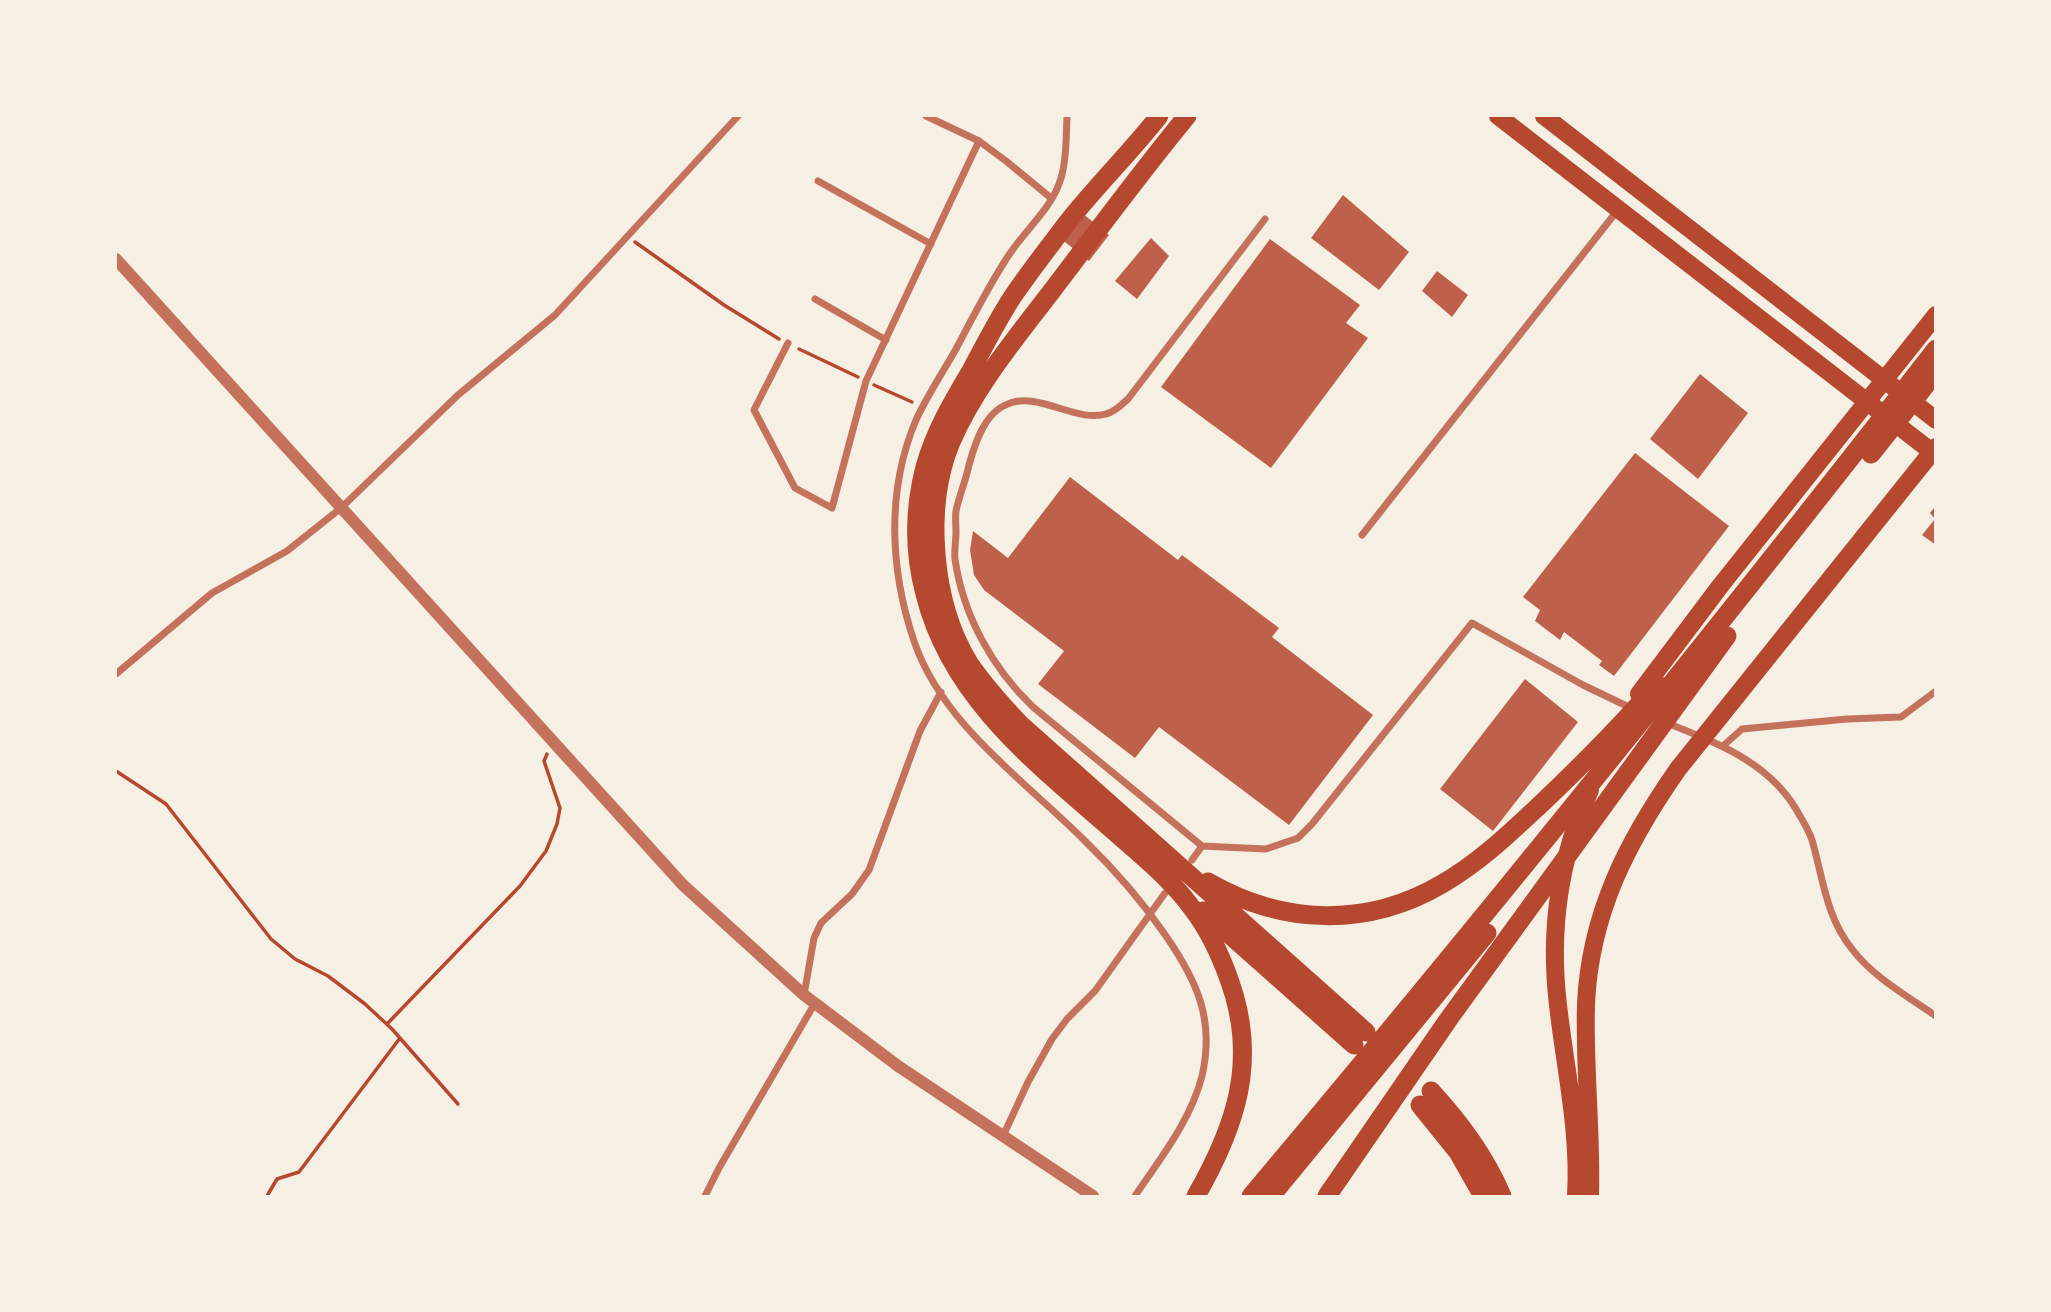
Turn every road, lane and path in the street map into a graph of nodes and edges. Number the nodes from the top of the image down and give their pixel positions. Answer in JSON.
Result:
{"nodes":[{"id":1,"x":738,"y":116,"type":"edge"},
{"id":2,"x":926,"y":116,"type":"edge"},
{"id":3,"x":1068,"y":116,"type":"edge"},
{"id":4,"x":1159,"y":116,"type":"edge"},
{"id":5,"x":1187,"y":116,"type":"edge"},
{"id":6,"x":1498,"y":116,"type":"edge"},
{"id":7,"x":1544,"y":116,"type":"edge"},
{"id":8,"x":979,"y":141,"type":"junction"},
{"id":9,"x":818,"y":181,"type":"dead end"},
{"id":10,"x":1051,"y":198,"type":"junction"},
{"id":11,"x":1619,"y":210,"type":"junction"},
{"id":12,"x":1265,"y":219,"type":"dead end"},
{"id":13,"x":627,"y":236,"type":"junction"},
{"id":14,"x":931,"y":244,"type":"junction"},
{"id":15,"x":116,"y":260,"type":"edge"},
{"id":16,"x":815,"y":299,"type":"dead end"},
{"id":17,"x":1936,"y":315,"type":"edge"},
{"id":18,"x":886,"y":340,"type":"junction"},
{"id":19,"x":788,"y":343,"type":"junction"},
{"id":20,"x":1936,"y":349,"type":"edge"},
{"id":21,"x":1936,"y":372,"type":"edge"},
{"id":22,"x":1885,"y":380,"type":"junction"},
{"id":23,"x":866,"y":381,"type":"junction"},
{"id":24,"x":1867,"y":402,"type":"junction"},
{"id":25,"x":923,"y":407,"type":"junction"},
{"id":26,"x":1936,"y":420,"type":"edge"},
{"id":27,"x":1934,"y":451,"type":"edge"},
{"id":28,"x":341,"y":508,"type":"junction"},
{"id":29,"x":1363,"y":535,"type":"dead end"},
{"id":30,"x":116,"y":674,"type":"edge"},
{"id":31,"x":1936,"y":691,"type":"edge"},
{"id":32,"x":941,"y":692,"type":"junction"},
{"id":33,"x":1630,"y":708,"type":"junction"},
{"id":34,"x":1703,"y":737,"type":"junction"},
{"id":35,"x":551,"y":740,"type":"junction"},
{"id":36,"x":1723,"y":746,"type":"junction"},
{"id":37,"x":116,"y":771,"type":"edge"},
{"id":38,"x":1202,"y":846,"type":"junction"},
{"id":39,"x":1175,"y":874,"type":"junction"},
{"id":40,"x":1507,"y":911,"type":"junction"},
{"id":41,"x":1150,"y":912,"type":"junction"},
{"id":42,"x":804,"y":995,"type":"junction"},
{"id":43,"x":815,"y":1003,"type":"junction"},
{"id":44,"x":1936,"y":1016,"type":"edge"},
{"id":45,"x":387,"y":1024,"type":"junction"},
{"id":46,"x":400,"y":1038,"type":"junction"},
{"id":47,"x":1360,"y":1038,"type":"dead end"},
{"id":48,"x":458,"y":1104,"type":"dead end"},
{"id":49,"x":1003,"y":1136,"type":"junction"},
{"id":50,"x":267,"y":1196,"type":"edge"},
{"id":51,"x":705,"y":1196,"type":"edge"},
{"id":52,"x":1093,"y":1196,"type":"edge"},
{"id":53,"x":1135,"y":1196,"type":"edge"},
{"id":54,"x":1196,"y":1196,"type":"edge"},
{"id":55,"x":1251,"y":1196,"type":"edge"},
{"id":56,"x":1271,"y":1196,"type":"edge"},
{"id":57,"x":1327,"y":1196,"type":"edge"},
{"id":58,"x":1483,"y":1196,"type":"edge"},
{"id":59,"x":1502,"y":1196,"type":"edge"},
{"id":60,"x":1576,"y":1196,"type":"edge"},
{"id":61,"x":1590,"y":1196,"type":"edge"}],
"edges":[{"from":1,"to":13,"type":"street"},
{"from":2,"to":8,"type":"street"},
{"from":3,"to":10,"type":"street"},
{"from":4,"to":39,"type":"highway"},
{"from":5,"to":39,"type":"highway"},
{"from":6,"to":11,"type":"main road"},
{"from":7,"to":22,"type":"main road"},
{"from":8,"to":10,"type":"street"},
{"from":8,"to":14,"type":"street"},
{"from":9,"to":14,"type":"street"},
{"from":10,"to":25,"type":"street"},
{"from":11,"to":24,"type":"main road"},
{"from":11,"to":29,"type":"street"},
{"from":12,"to":38,"type":"street"},
{"from":13,"to":19,"type":"path"},
{"from":13,"to":28,"type":"street"},
{"from":14,"to":18,"type":"street"},
{"from":15,"to":28,"type":"street"},
{"from":16,"to":18,"type":"street"},
{"from":17,"to":22,"type":"main road"},
{"from":18,"to":23,"type":"street"},
{"from":19,"to":23,"type":"path"},
{"from":19,"to":23,"type":"street"},
{"from":20,"to":39,"type":"highway"},
{"from":20,"to":40,"type":"highway"},
{"from":21,"to":40,"type":"highway"},
{"from":22,"to":24,"type":"main road"},
{"from":22,"to":26,"type":"main road"},
{"from":23,"to":25,"type":"path"},
{"from":24,"to":27,"type":"main road"},
{"from":24,"to":33,"type":"main road"},
{"from":25,"to":32,"type":"street"},
{"from":27,"to":34,"type":"main road"},
{"from":28,"to":30,"type":"street"},
{"from":28,"to":35,"type":"street"},
{"from":31,"to":36,"type":"street"},
{"from":32,"to":41,"type":"street"},
{"from":32,"to":42,"type":"street"},
{"from":33,"to":34,"type":"street"},
{"from":33,"to":38,"type":"street"},
{"from":33,"to":60,"type":"main road"},
{"from":34,"to":36,"type":"street"},
{"from":34,"to":61,"type":"main road"},
{"from":35,"to":42,"type":"street"},
{"from":35,"to":45,"type":"path"},
{"from":36,"to":44,"type":"street"},
{"from":37,"to":45,"type":"path"},
{"from":38,"to":39,"type":"street"},
{"from":39,"to":41,"type":"street"},
{"from":39,"to":47,"type":"highway"},
{"from":39,"to":54,"type":"highway"},
{"from":40,"to":55,"type":"highway"},
{"from":40,"to":56,"type":"highway"},
{"from":40,"to":57,"type":"highway"},
{"from":41,"to":49,"type":"street"},
{"from":41,"to":53,"type":"street"},
{"from":42,"to":43,"type":"street"},
{"from":43,"to":49,"type":"street"},
{"from":43,"to":51,"type":"street"},
{"from":45,"to":46,"type":"path"},
{"from":46,"to":48,"type":"path"},
{"from":46,"to":50,"type":"path"},
{"from":49,"to":52,"type":"street"},
{"from":58,"to":59,"type":"highway"}]}
